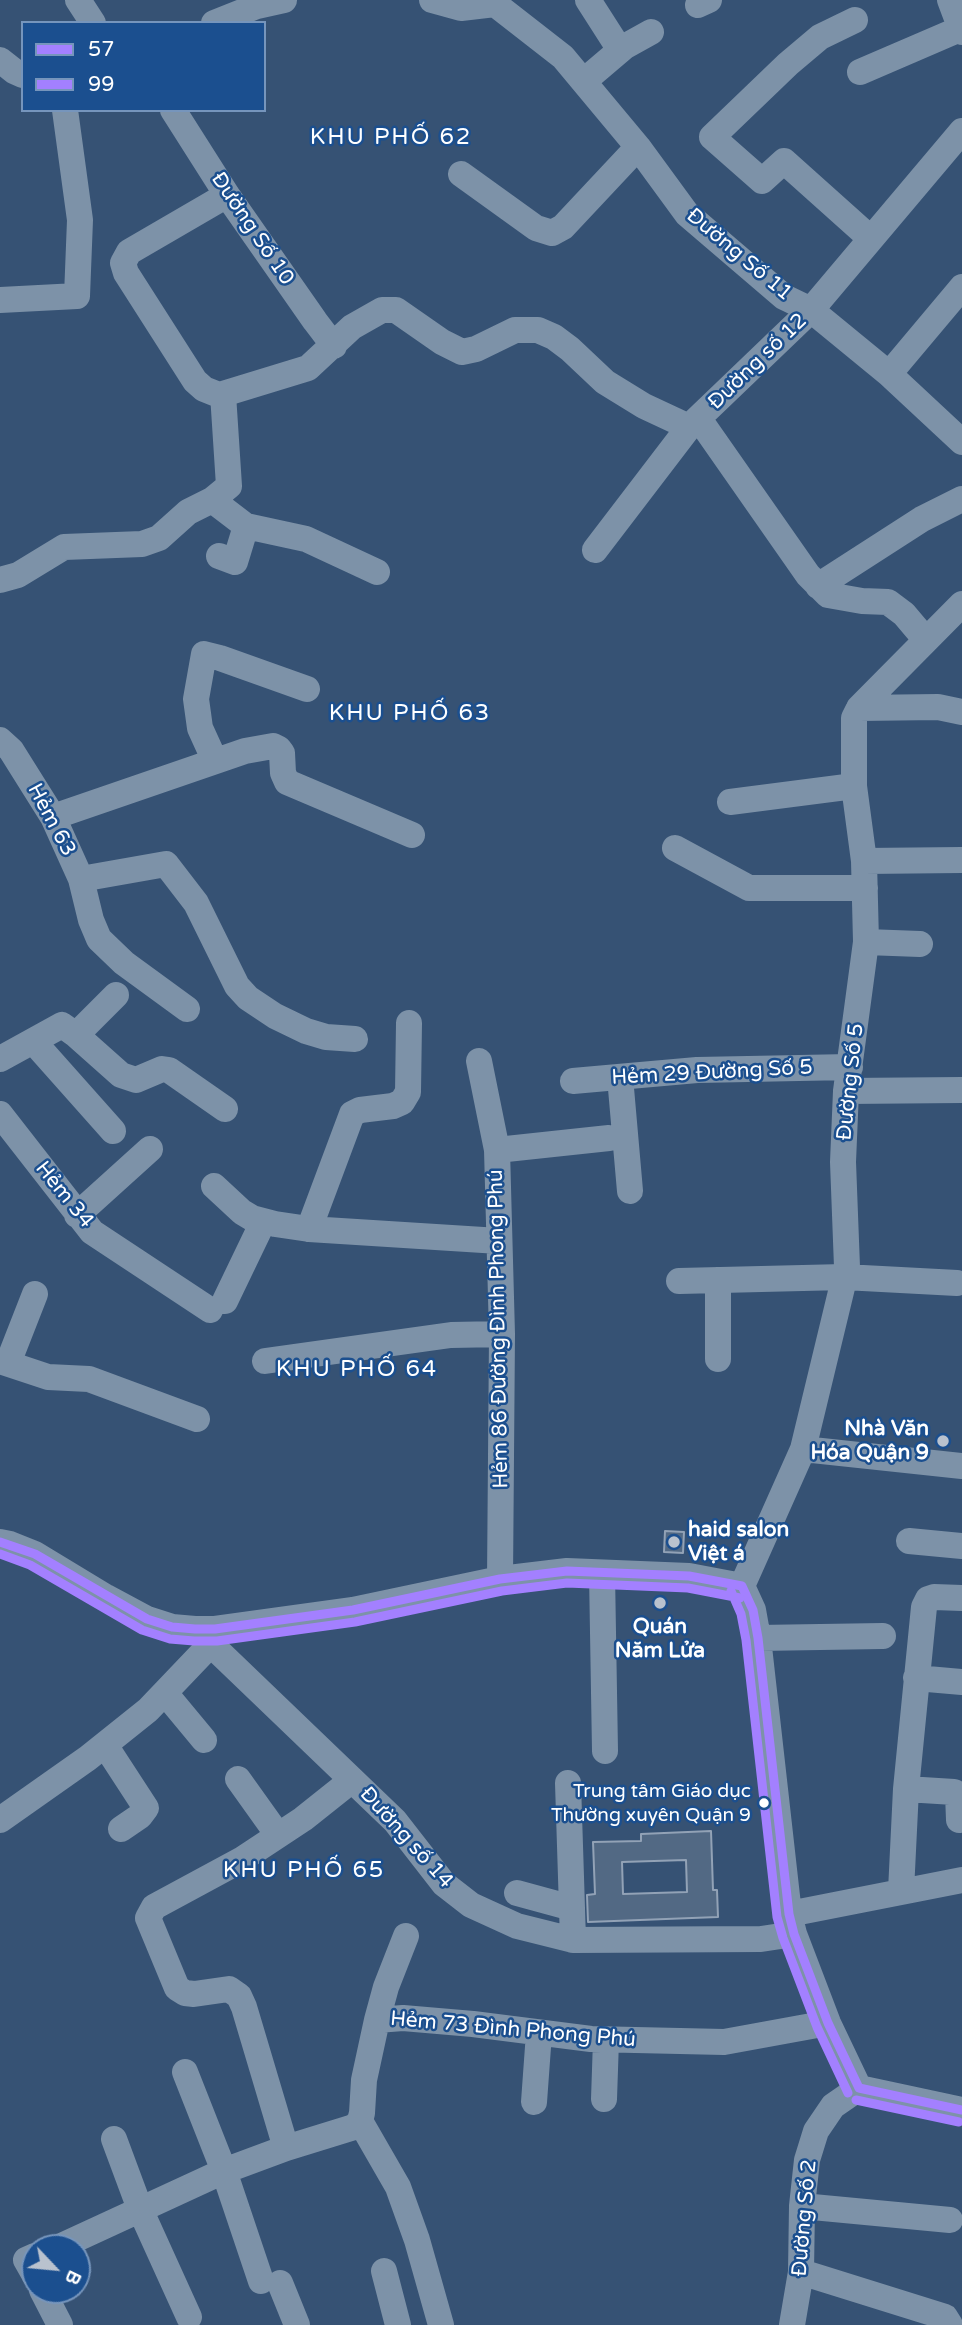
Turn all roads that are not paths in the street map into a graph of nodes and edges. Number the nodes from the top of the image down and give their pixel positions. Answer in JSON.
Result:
{"nodes":[{"id":1,"x":78,"y":0,"type":"edge"},
{"id":2,"x":284,"y":0,"type":"edge"},
{"id":3,"x":432,"y":0,"type":"edge"},
{"id":4,"x":588,"y":0,"type":"edge"},
{"id":5,"x":950,"y":0,"type":"edge"},
{"id":6,"x":494,"y":2,"type":"edge"},
{"id":7,"x":855,"y":20,"type":"dead end"},
{"id":8,"x":92,"y":21,"type":"edge"},
{"id":9,"x":219,"y":21,"type":"edge"},
{"id":10,"x":961,"y":30,"type":"edge"},
{"id":11,"x":651,"y":32,"type":"dead end"},
{"id":12,"x":620,"y":50,"type":"junction"},
{"id":13,"x":0,"y":60,"type":"edge"},
{"id":14,"x":860,"y":72,"type":"dead end"},
{"id":15,"x":21,"y":74,"type":"edge"},
{"id":16,"x":584,"y":81,"type":"junction"},
{"id":17,"x":65,"y":112,"type":"edge"},
{"id":18,"x":174,"y":112,"type":"edge"},
{"id":19,"x":962,"y":131,"type":"edge"},
{"id":20,"x":638,"y":147,"type":"junction"},
{"id":21,"x":461,"y":174,"type":"dead end"},
{"id":22,"x":228,"y":195,"type":"junction"},
{"id":23,"x":870,"y":238,"type":"junction"},
{"id":24,"x":962,"y":287,"type":"edge"},
{"id":25,"x":0,"y":300,"type":"edge"},
{"id":26,"x":811,"y":310,"type":"junction"},
{"id":27,"x":334,"y":346,"type":"junction"},
{"id":28,"x":889,"y":374,"type":"junction"},
{"id":29,"x":223,"y":394,"type":"junction"},
{"id":30,"x":694,"y":423,"type":"junction"},
{"id":31,"x":962,"y":442,"type":"edge"},
{"id":32,"x":962,"y":499,"type":"edge"},
{"id":33,"x":212,"y":500,"type":"junction"},
{"id":34,"x":246,"y":526,"type":"junction"},
{"id":35,"x":595,"y":550,"type":"dead end"},
{"id":36,"x":219,"y":556,"type":"dead end"},
{"id":37,"x":377,"y":572,"type":"dead end"},
{"id":38,"x":0,"y":580,"type":"edge"},
{"id":39,"x":818,"y":586,"type":"junction"},
{"id":40,"x":962,"y":604,"type":"edge"},
{"id":41,"x":926,"y":640,"type":"junction"},
{"id":42,"x":307,"y":689,"type":"dead end"},
{"id":43,"x":859,"y":708,"type":"junction"},
{"id":44,"x":962,"y":712,"type":"edge"},
{"id":45,"x":0,"y":740,"type":"edge"},
{"id":46,"x":215,"y":761,"type":"junction"},
{"id":47,"x":854,"y":786,"type":"junction"},
{"id":48,"x":730,"y":802,"type":"dead end"},
{"id":49,"x":52,"y":817,"type":"junction"},
{"id":50,"x":412,"y":835,"type":"dead end"},
{"id":51,"x":675,"y":848,"type":"dead end"},
{"id":52,"x":962,"y":860,"type":"edge"},
{"id":53,"x":864,"y":861,"type":"junction"},
{"id":54,"x":81,"y":878,"type":"junction"},
{"id":55,"x":865,"y":888,"type":"junction"},
{"id":56,"x":866,"y":942,"type":"junction"},
{"id":57,"x":920,"y":944,"type":"dead end"},
{"id":58,"x":116,"y":995,"type":"dead end"},
{"id":59,"x":187,"y":1009,"type":"dead end"},
{"id":60,"x":409,"y":1023,"type":"dead end"},
{"id":61,"x":76,"y":1035,"type":"junction"},
{"id":62,"x":355,"y":1039,"type":"dead end"},
{"id":63,"x":33,"y":1041,"type":"junction"},
{"id":64,"x":0,"y":1059,"type":"edge"},
{"id":65,"x":479,"y":1061,"type":"dead end"},
{"id":66,"x":620,"y":1077,"type":"junction"},
{"id":67,"x":848,"y":1079,"type":"junction"},
{"id":68,"x":573,"y":1081,"type":"dead end"},
{"id":69,"x":962,"y":1090,"type":"edge"},
{"id":70,"x":225,"y":1109,"type":"dead end"},
{"id":71,"x":0,"y":1114,"type":"edge"},
{"id":72,"x":113,"y":1131,"type":"dead end"},
{"id":73,"x":609,"y":1138,"type":"dead end"},
{"id":74,"x":150,"y":1149,"type":"dead end"},
{"id":75,"x":497,"y":1150,"type":"junction"},
{"id":76,"x":214,"y":1186,"type":"dead end"},
{"id":77,"x":630,"y":1191,"type":"dead end"},
{"id":78,"x":77,"y":1215,"type":"junction"},
{"id":79,"x":263,"y":1222,"type":"junction"},
{"id":80,"x":309,"y":1229,"type":"junction"},
{"id":81,"x":499,"y":1241,"type":"junction"},
{"id":82,"x":844,"y":1278,"type":"junction"},
{"id":83,"x":718,"y":1280,"type":"junction"},
{"id":84,"x":679,"y":1281,"type":"dead end"},
{"id":85,"x":957,"y":1283,"type":"dead end"},
{"id":86,"x":35,"y":1294,"type":"dead end"},
{"id":87,"x":502,"y":1334,"type":"junction"},
{"id":88,"x":718,"y":1359,"type":"dead end"},
{"id":89,"x":265,"y":1361,"type":"dead end"},
{"id":90,"x":4,"y":1362,"type":"edge"},
{"id":91,"x":197,"y":1419,"type":"dead end"},
{"id":92,"x":803,"y":1449,"type":"junction"},
{"id":93,"x":962,"y":1466,"type":"edge"},
{"id":94,"x":909,"y":1541,"type":"dead end"},
{"id":95,"x":0,"y":1542,"type":"edge"},
{"id":96,"x":962,"y":1546,"type":"edge"},
{"id":97,"x":602,"y":1573,"type":"junction"},
{"id":98,"x":500,"y":1579,"type":"junction"},
{"id":99,"x":742,"y":1587,"type":"junction"},
{"id":100,"x":962,"y":1598,"type":"edge"},
{"id":101,"x":203,"y":1636,"type":"junction"},
{"id":102,"x":883,"y":1636,"type":"dead end"},
{"id":103,"x":758,"y":1638,"type":"junction"},
{"id":104,"x":916,"y":1678,"type":"junction"},
{"id":105,"x":962,"y":1682,"type":"edge"},
{"id":106,"x":165,"y":1693,"type":"junction"},
{"id":107,"x":204,"y":1740,"type":"dead end"},
{"id":108,"x":105,"y":1745,"type":"junction"},
{"id":109,"x":605,"y":1751,"type":"dead end"},
{"id":110,"x":238,"y":1779,"type":"dead end"},
{"id":111,"x":352,"y":1780,"type":"junction"},
{"id":112,"x":568,"y":1783,"type":"dead end"},
{"id":113,"x":906,"y":1789,"type":"junction"},
{"id":114,"x":0,"y":1820,"type":"edge"},
{"id":115,"x":959,"y":1820,"type":"dead end"},
{"id":116,"x":121,"y":1829,"type":"dead end"},
{"id":117,"x":278,"y":1835,"type":"junction"},
{"id":118,"x":962,"y":1880,"type":"edge"},
{"id":119,"x":901,"y":1891,"type":"junction"},
{"id":120,"x":517,"y":1893,"type":"dead end"},
{"id":121,"x":572,"y":1908,"type":"junction"},
{"id":122,"x":792,"y":1924,"type":"junction"},
{"id":123,"x":406,"y":1936,"type":"dead end"},
{"id":124,"x":573,"y":1940,"type":"junction"},
{"id":125,"x":377,"y":2020,"type":"junction"},
{"id":126,"x":828,"y":2023,"type":"junction"},
{"id":127,"x":539,"y":2033,"type":"junction"},
{"id":128,"x":607,"y":2040,"type":"junction"},
{"id":129,"x":186,"y":2072,"type":"dead end"},
{"id":130,"x":859,"y":2088,"type":"junction"},
{"id":131,"x":604,"y":2099,"type":"dead end"},
{"id":132,"x":534,"y":2102,"type":"dead end"},
{"id":133,"x":962,"y":2110,"type":"edge"},
{"id":134,"x":360,"y":2121,"type":"junction"},
{"id":135,"x":114,"y":2139,"type":"dead end"},
{"id":136,"x":286,"y":2148,"type":"junction"},
{"id":137,"x":224,"y":2171,"type":"junction"},
{"id":138,"x":802,"y":2206,"type":"junction"},
{"id":139,"x":140,"y":2209,"type":"junction"},
{"id":140,"x":950,"y":2220,"type":"dead end"},
{"id":141,"x":87,"y":2234,"type":"edge"},
{"id":142,"x":384,"y":2272,"type":"dead end"},
{"id":143,"x":801,"y":2272,"type":"junction"},
{"id":144,"x":49,"y":2304,"type":"edge"},
{"id":145,"x":189,"y":2316,"type":"dead end"},
{"id":146,"x":60,"y":2325,"type":"edge"},
{"id":147,"x":297,"y":2325,"type":"edge"},
{"id":148,"x":398,"y":2325,"type":"edge"},
{"id":149,"x":441,"y":2325,"type":"edge"},
{"id":150,"x":792,"y":2325,"type":"edge"},
{"id":151,"x":950,"y":2325,"type":"edge"}],
"edges":[{"from":1,"to":8,"type":"street"},
{"from":2,"to":9,"type":"street"},
{"from":3,"to":6,"type":"street","name":"Đường Số 11"},
{"from":4,"to":12,"type":"street"},
{"from":5,"to":10,"type":"street"},
{"from":6,"to":16,"type":"street","name":"Đường Số 11"},
{"from":7,"to":23,"type":"street"},
{"from":10,"to":14,"type":"street"},
{"from":11,"to":12,"type":"street"},
{"from":12,"to":16,"type":"street"},
{"from":13,"to":15,"type":"street"},
{"from":16,"to":20,"type":"street","name":"Đường Số 11"},
{"from":17,"to":25,"type":"street"},
{"from":18,"to":22,"type":"street","name":"Đường Số 10"},
{"from":19,"to":23,"type":"street","name":"Đường số 12"},
{"from":20,"to":21,"type":"street"},
{"from":20,"to":26,"type":"street","name":"Đường Số 11"},
{"from":22,"to":27,"type":"street","name":"Đường Số 10"},
{"from":22,"to":29,"type":"street"},
{"from":23,"to":26,"type":"street","name":"Đường số 12"},
{"from":24,"to":28,"type":"street"},
{"from":26,"to":28,"type":"street","name":"Đường Số 11"},
{"from":26,"to":30,"type":"street","name":"Đường số 12"},
{"from":27,"to":29,"type":"street"},
{"from":27,"to":30,"type":"street","name":"Đường số 12"},
{"from":28,"to":31,"type":"street","name":"Đường Số 11"},
{"from":29,"to":33,"type":"street"},
{"from":30,"to":35,"type":"street"},
{"from":30,"to":39,"type":"street"},
{"from":32,"to":39,"type":"street"},
{"from":33,"to":34,"type":"street"},
{"from":33,"to":38,"type":"street"},
{"from":34,"to":36,"type":"street"},
{"from":34,"to":37,"type":"street"},
{"from":39,"to":41,"type":"street"},
{"from":40,"to":41,"type":"street"},
{"from":41,"to":43,"type":"street"},
{"from":42,"to":46,"type":"street"},
{"from":43,"to":44,"type":"street"},
{"from":43,"to":47,"type":"street","name":"Đường Số 5"},
{"from":45,"to":49,"type":"street","name":"Hẻm 63"},
{"from":46,"to":49,"type":"street"},
{"from":46,"to":50,"type":"street"},
{"from":47,"to":48,"type":"street"},
{"from":47,"to":53,"type":"street","name":"Đường Số 5"},
{"from":49,"to":54,"type":"street","name":"Hẻm 63"},
{"from":51,"to":55,"type":"street"},
{"from":52,"to":53,"type":"street"},
{"from":53,"to":55,"type":"street","name":"Đường Số 5"},
{"from":54,"to":59,"type":"street"},
{"from":54,"to":62,"type":"street","name":"Hẻm 63"},
{"from":55,"to":56,"type":"street","name":"Đường Số 5"},
{"from":56,"to":57,"type":"street"},
{"from":56,"to":67,"type":"street","name":"Đường Số 5"},
{"from":58,"to":61,"type":"street"},
{"from":60,"to":80,"type":"street"},
{"from":61,"to":63,"type":"street"},
{"from":61,"to":70,"type":"street"},
{"from":63,"to":64,"type":"street"},
{"from":63,"to":72,"type":"street"},
{"from":65,"to":75,"type":"street"},
{"from":66,"to":67,"type":"street","name":"Hẻm 29 Đường Số 5"},
{"from":66,"to":68,"type":"street","name":"Hẻm 29 Đường Số 5"},
{"from":66,"to":77,"type":"street"},
{"from":67,"to":69,"type":"street","name":"Hẻm 29 Đường Số 5"},
{"from":67,"to":82,"type":"street","name":"Đường Số 5"},
{"from":71,"to":78,"type":"street","name":"Hẻm 34"},
{"from":73,"to":75,"type":"street","name":"Hẻm 86 Đường Đình Phong Phú"},
{"from":74,"to":78,"type":"street"},
{"from":75,"to":81,"type":"street","name":"Hẻm 86 Đường Đình Phong Phú"},
{"from":76,"to":79,"type":"street"},
{"from":78,"to":79,"type":"street","name":"Hẻm 34"},
{"from":79,"to":80,"type":"street"},
{"from":80,"to":81,"type":"street"},
{"from":81,"to":87,"type":"street","name":"Hẻm 86 Đường Đình Phong Phú"},
{"from":82,"to":83,"type":"street"},
{"from":82,"to":85,"type":"street"},
{"from":82,"to":92,"type":"street","name":"Đường Số 5"},
{"from":83,"to":84,"type":"street"},
{"from":83,"to":88,"type":"street"},
{"from":86,"to":90,"type":"street"},
{"from":87,"to":89,"type":"street"},
{"from":87,"to":98,"type":"street","name":"Hẻm 86 Đường Đình Phong Phú"},
{"from":90,"to":91,"type":"street"},
{"from":92,"to":93,"type":"street"},
{"from":92,"to":99,"type":"street","name":"Đường Số 5"},
{"from":94,"to":96,"type":"street"},
{"from":95,"to":101,"type":"street"},
{"from":97,"to":98,"type":"street"},
{"from":97,"to":99,"type":"street"},
{"from":97,"to":109,"type":"street"},
{"from":98,"to":101,"type":"street"},
{"from":99,"to":103,"type":"street"},
{"from":100,"to":104,"type":"street"},
{"from":101,"to":106,"type":"street"},
{"from":101,"to":111,"type":"street","name":"Đường số 14"},
{"from":102,"to":103,"type":"street"},
{"from":103,"to":122,"type":"street"},
{"from":104,"to":105,"type":"street"},
{"from":104,"to":113,"type":"street"},
{"from":106,"to":107,"type":"street"},
{"from":106,"to":108,"type":"street"},
{"from":108,"to":114,"type":"street"},
{"from":108,"to":116,"type":"street"},
{"from":110,"to":117,"type":"street"},
{"from":111,"to":117,"type":"street"},
{"from":111,"to":124,"type":"street","name":"Đường số 14"},
{"from":112,"to":121,"type":"street"},
{"from":113,"to":115,"type":"street"},
{"from":113,"to":119,"type":"street"},
{"from":117,"to":136,"type":"street"},
{"from":118,"to":119,"type":"street","name":"Đường số 14"},
{"from":119,"to":122,"type":"street","name":"Đường số 14"},
{"from":120,"to":121,"type":"street"},
{"from":121,"to":124,"type":"street"},
{"from":122,"to":124,"type":"street","name":"Đường số 14"},
{"from":122,"to":126,"type":"street"},
{"from":123,"to":125,"type":"street"},
{"from":125,"to":127,"type":"street","name":"Hẻm 73 Đình Phong Phú"},
{"from":125,"to":134,"type":"street","name":"Hẻm 73 Đình Phong Phú"},
{"from":126,"to":128,"type":"street","name":"Hẻm 73 Đình Phong Phú"},
{"from":126,"to":130,"type":"street"},
{"from":127,"to":128,"type":"street","name":"Hẻm 73 Đình Phong Phú"},
{"from":127,"to":132,"type":"street"},
{"from":128,"to":131,"type":"street"},
{"from":129,"to":137,"type":"street"},
{"from":130,"to":133,"type":"street"},
{"from":130,"to":138,"type":"street","name":"Đường Số 2"},
{"from":134,"to":136,"type":"street"},
{"from":134,"to":149,"type":"street"},
{"from":135,"to":139,"type":"street"},
{"from":136,"to":137,"type":"street"},
{"from":137,"to":139,"type":"street"},
{"from":137,"to":147,"type":"street"},
{"from":138,"to":140,"type":"street"},
{"from":138,"to":143,"type":"street","name":"Đường Số 2"},
{"from":139,"to":141,"type":"street"},
{"from":139,"to":145,"type":"street"},
{"from":142,"to":148,"type":"street"},
{"from":143,"to":150,"type":"street","name":"Đường Số 2"},
{"from":143,"to":151,"type":"street"},
{"from":144,"to":146,"type":"street"}]}
